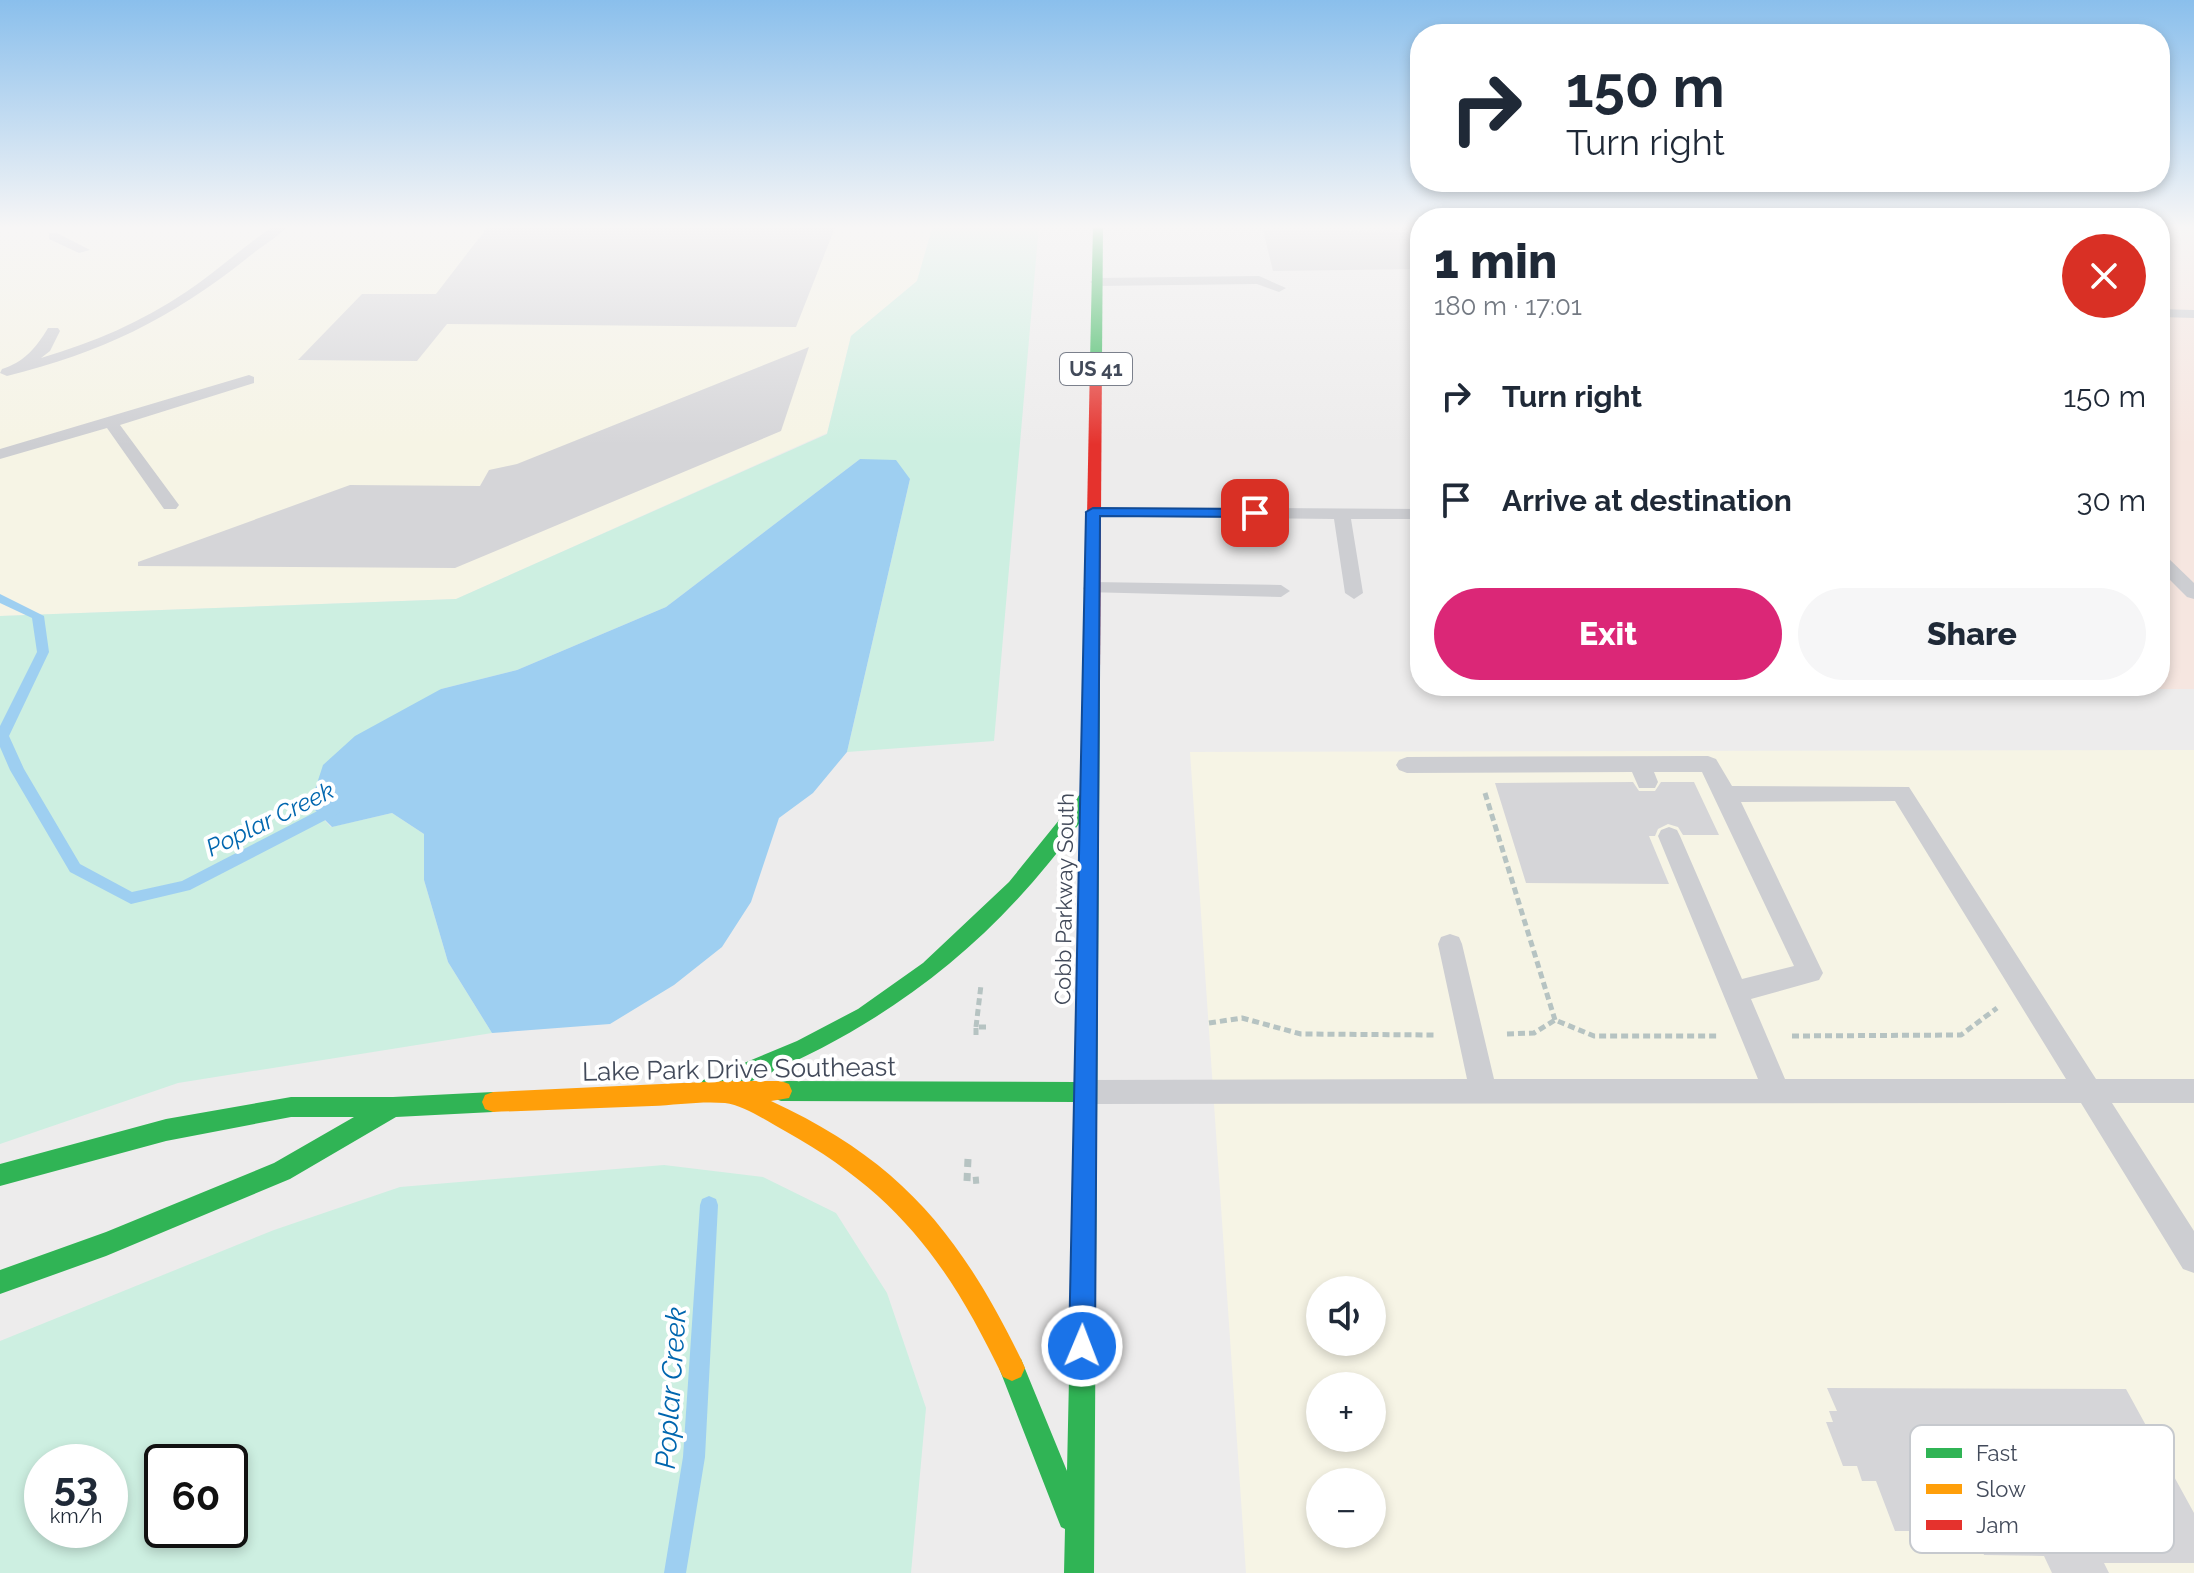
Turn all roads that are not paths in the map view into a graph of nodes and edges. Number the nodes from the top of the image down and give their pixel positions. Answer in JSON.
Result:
{"nodes":[{"id":1,"x":177,"y":298,"type":"edge"},
{"id":2,"x":185,"y":298,"type":"edge"},
{"id":3,"x":1097,"y":298,"type":"edge"},
{"id":4,"x":182,"y":301,"type":"junction"},
{"id":5,"x":2170,"y":309,"type":"edge"},
{"id":6,"x":2170,"y":314,"type":"edge"},
{"id":7,"x":2176,"y":314,"type":"junction"},
{"id":8,"x":2194,"y":314,"type":"edge"},
{"id":9,"x":53,"y":331,"type":"dead end"},
{"id":10,"x":3,"y":374,"type":"edge"},
{"id":11,"x":249,"y":380,"type":"dead end"},
{"id":12,"x":112,"y":424,"type":"junction"},
{"id":13,"x":0,"y":454,"type":"edge"},
{"id":14,"x":170,"y":505,"type":"dead end"},
{"id":15,"x":1093,"y":512,"type":"junction"},
{"id":16,"x":1342,"y":514,"type":"junction"},
{"id":17,"x":1410,"y":514,"type":"edge"},
{"id":18,"x":2170,"y":570,"type":"edge"},
{"id":19,"x":1092,"y":588,"type":"junction"},
{"id":20,"x":1281,"y":591,"type":"dead end"},
{"id":21,"x":1354,"y":593,"type":"dead end"},
{"id":22,"x":2194,"y":593,"type":"edge"},
{"id":23,"x":1407,"y":765,"type":"dead end"},
{"id":24,"x":1090,"y":794,"type":"junction"},
{"id":25,"x":1726,"y":794,"type":"junction"},
{"id":26,"x":1669,"y":836,"type":"dead end"},
{"id":27,"x":1450,"y":944,"type":"dead end"},
{"id":28,"x":1734,"y":992,"type":"junction"},
{"id":29,"x":1483,"y":1089,"type":"junction"},
{"id":30,"x":725,"y":1091,"type":"junction"},
{"id":31,"x":1777,"y":1091,"type":"junction"},
{"id":32,"x":2194,"y":1091,"type":"edge"},
{"id":33,"x":1086,"y":1092,"type":"junction"},
{"id":34,"x":697,"y":1093,"type":"junction"},
{"id":35,"x":2090,"y":1093,"type":"junction"},
{"id":36,"x":393,"y":1107,"type":"junction"},
{"id":37,"x":0,"y":1175,"type":"edge"},
{"id":38,"x":2194,"y":1258,"type":"edge"},
{"id":39,"x":0,"y":1282,"type":"edge"},
{"id":40,"x":1079,"y":1538,"type":"junction"},
{"id":41,"x":1079,"y":1573,"type":"edge"}],
"edges":[{"from":1,"to":4,"type":"lane"},
{"from":2,"to":4,"type":"lane"},
{"from":3,"to":15,"type":"main road","name":"Cobb Parkway South","number":"US 41"},
{"from":4,"to":10,"type":"lane"},
{"from":5,"to":7,"type":"lane"},
{"from":6,"to":7,"type":"lane"},
{"from":7,"to":8,"type":"lane"},
{"from":9,"to":10,"type":"lane"},
{"from":11,"to":12,"type":"lane"},
{"from":12,"to":13,"type":"lane"},
{"from":12,"to":14,"type":"lane"},
{"from":15,"to":16,"type":"lane"},
{"from":15,"to":19,"type":"main road","name":"Cobb Parkway South","number":"US 41"},
{"from":16,"to":17,"type":"lane"},
{"from":16,"to":21,"type":"lane"},
{"from":18,"to":22,"type":"lane"},
{"from":19,"to":20,"type":"lane"},
{"from":19,"to":24,"type":"main road","name":"Cobb Parkway South","number":"US 41"},
{"from":23,"to":25,"type":"lane"},
{"from":24,"to":33,"type":"main road","name":"Cobb Parkway South","number":"US 41"},
{"from":24,"to":34,"type":"main road"},
{"from":25,"to":28,"type":"lane"},
{"from":25,"to":35,"type":"lane"},
{"from":26,"to":28,"type":"lane"},
{"from":27,"to":29,"type":"lane"},
{"from":28,"to":31,"type":"lane"},
{"from":29,"to":31,"type":"lane"},
{"from":29,"to":33,"type":"lane"},
{"from":30,"to":33,"type":"main road","name":"Lake Park Drive Southeast"},
{"from":30,"to":34,"type":"main road","name":"Lake Park Drive Southeast"},
{"from":30,"to":40,"type":"main road"},
{"from":31,"to":35,"type":"lane"},
{"from":32,"to":35,"type":"lane"},
{"from":33,"to":40,"type":"main road","name":"Cobb Parkway South","number":"US 41"},
{"from":34,"to":36,"type":"main road","name":"Lake Park Drive Southeast"},
{"from":35,"to":38,"type":"lane"},
{"from":36,"to":37,"type":"main road","name":"Lake Park Drive Southeast"},
{"from":36,"to":39,"type":"main road","name":"Lake Park Drive Southeast"},
{"from":40,"to":41,"type":"main road","name":"Cobb Parkway South","number":"US 41"}]}
